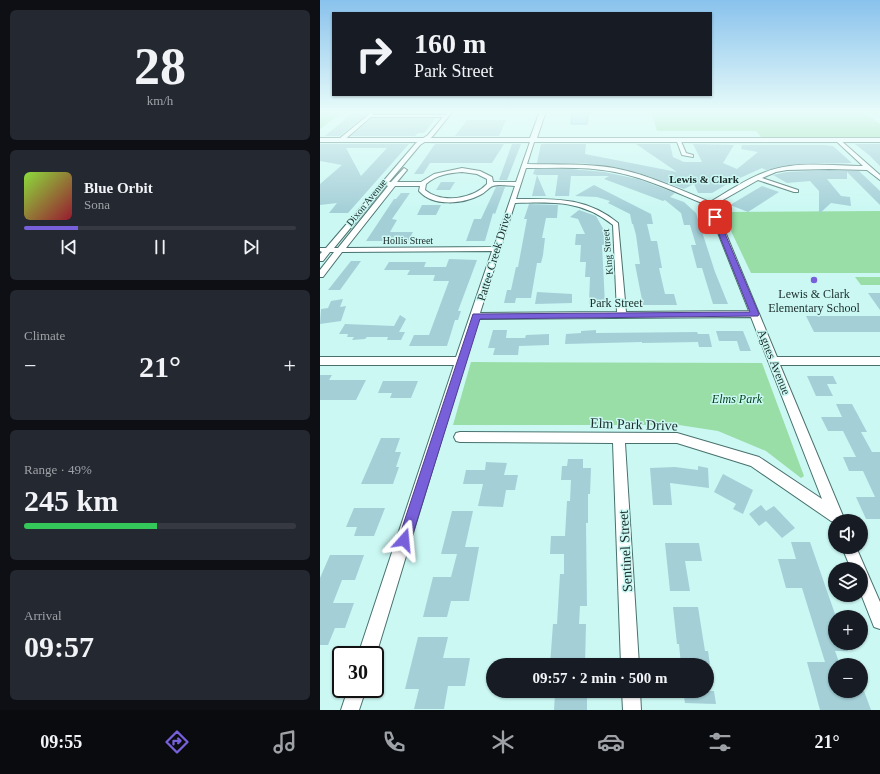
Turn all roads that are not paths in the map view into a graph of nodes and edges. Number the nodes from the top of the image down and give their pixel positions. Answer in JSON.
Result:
{"nodes":[{"id":1,"x":418,"y":144,"type":"edge"},
{"id":2,"x":424,"y":144,"type":"edge"},
{"id":3,"x":531,"y":144,"type":"edge"},
{"id":4,"x":680,"y":144,"type":"edge"},
{"id":5,"x":842,"y":144,"type":"edge"},
{"id":6,"x":691,"y":156,"type":"dead end"},
{"id":7,"x":524,"y":166,"type":"junction"},
{"id":8,"x":868,"y":168,"type":"junction"},
{"id":9,"x":757,"y":178,"type":"junction"},
{"id":10,"x":880,"y":178,"type":"edge"},
{"id":11,"x":384,"y":184,"type":"junction"},
{"id":12,"x":393,"y":184,"type":"junction"},
{"id":13,"x":423,"y":184,"type":"junction"},
{"id":14,"x":490,"y":184,"type":"junction"},
{"id":15,"x":518,"y":184,"type":"junction"},
{"id":16,"x":796,"y":191,"type":"dead end"},
{"id":17,"x":512,"y":201,"type":"junction"},
{"id":18,"x":710,"y":204,"type":"junction"},
{"id":19,"x":497,"y":249,"type":"junction"},
{"id":20,"x":324,"y":250,"type":"edge"},
{"id":21,"x":340,"y":250,"type":"junction"},
{"id":22,"x":320,"y":259,"type":"edge"},
{"id":23,"x":320,"y":275,"type":"edge"},
{"id":24,"x":755,"y":314,"type":"junction"},
{"id":25,"x":476,"y":316,"type":"junction"},
{"id":26,"x":622,"y":316,"type":"junction"},
{"id":27,"x":320,"y":361,"type":"edge"},
{"id":28,"x":460,"y":361,"type":"junction"},
{"id":29,"x":774,"y":361,"type":"junction"},
{"id":30,"x":880,"y":361,"type":"edge"},
{"id":31,"x":460,"y":437,"type":"dead end"},
{"id":32,"x":619,"y":437,"type":"junction"},
{"id":33,"x":831,"y":514,"type":"edge"},
{"id":34,"x":835,"y":514,"type":"edge"},
{"id":35,"x":868,"y":585,"type":"edge"},
{"id":36,"x":874,"y":593,"type":"edge"},
{"id":37,"x":880,"y":621,"type":"edge"},
{"id":38,"x":370,"y":646,"type":"edge"},
{"id":39,"x":630,"y":658,"type":"edge"},
{"id":40,"x":353,"y":698,"type":"edge"},
{"id":41,"x":631,"y":698,"type":"edge"},
{"id":42,"x":350,"y":710,"type":"edge"},
{"id":43,"x":632,"y":710,"type":"edge"}],
"edges":[{"from":1,"to":11,"type":"street","name":"Dixon Avenue"},
{"from":2,"to":12,"type":"street","name":"Dixon Avenue"},
{"from":3,"to":7,"type":"street","name":"Pattee Creek Drive"},
{"from":4,"to":6,"type":"street"},
{"from":5,"to":8,"type":"street"},
{"from":7,"to":15,"type":"street","name":"Pattee Creek Drive"},
{"from":7,"to":18,"type":"street"},
{"from":8,"to":9,"type":"street"},
{"from":8,"to":10,"type":"street"},
{"from":9,"to":16,"type":"street"},
{"from":9,"to":18,"type":"street"},
{"from":11,"to":12,"type":"street"},
{"from":11,"to":20,"type":"street","name":"Dixon Avenue"},
{"from":12,"to":13,"type":"street"},
{"from":12,"to":21,"type":"street","name":"Dixon Avenue"},
{"from":13,"to":14,"type":"street"},
{"from":13,"to":14,"type":"street"},
{"from":14,"to":15,"type":"street"},
{"from":15,"to":17,"type":"street","name":"Pattee Creek Drive"},
{"from":17,"to":19,"type":"street","name":"Pattee Creek Drive"},
{"from":17,"to":26,"type":"street","name":"King Street"},
{"from":18,"to":24,"type":"street","name":"Agnes Avenue"},
{"from":19,"to":21,"type":"street","name":"Hollis Street"},
{"from":19,"to":25,"type":"street","name":"Pattee Creek Drive"},
{"from":20,"to":21,"type":"street","name":"Hollis Street"},
{"from":20,"to":22,"type":"street","name":"Dixon Avenue"},
{"from":21,"to":23,"type":"street","name":"Dixon Avenue"},
{"from":24,"to":26,"type":"street","name":"Park Street"},
{"from":24,"to":29,"type":"street","name":"Agnes Avenue"},
{"from":25,"to":26,"type":"street","name":"Park Street"},
{"from":25,"to":28,"type":"street","name":"Pattee Creek Drive"},
{"from":27,"to":28,"type":"street"},
{"from":28,"to":38,"type":"street","name":"Pattee Creek Drive"},
{"from":29,"to":30,"type":"street"},
{"from":29,"to":34,"type":"street","name":"Agnes Avenue"},
{"from":31,"to":32,"type":"street","name":"Elm Park Drive"},
{"from":32,"to":33,"type":"street","name":"Elm Park Drive"},
{"from":32,"to":39,"type":"street","name":"Sentinel Street"},
{"from":35,"to":36,"type":"street"},
{"from":36,"to":37,"type":"street"},
{"from":40,"to":42,"type":"street"},
{"from":41,"to":43,"type":"street"}]}
